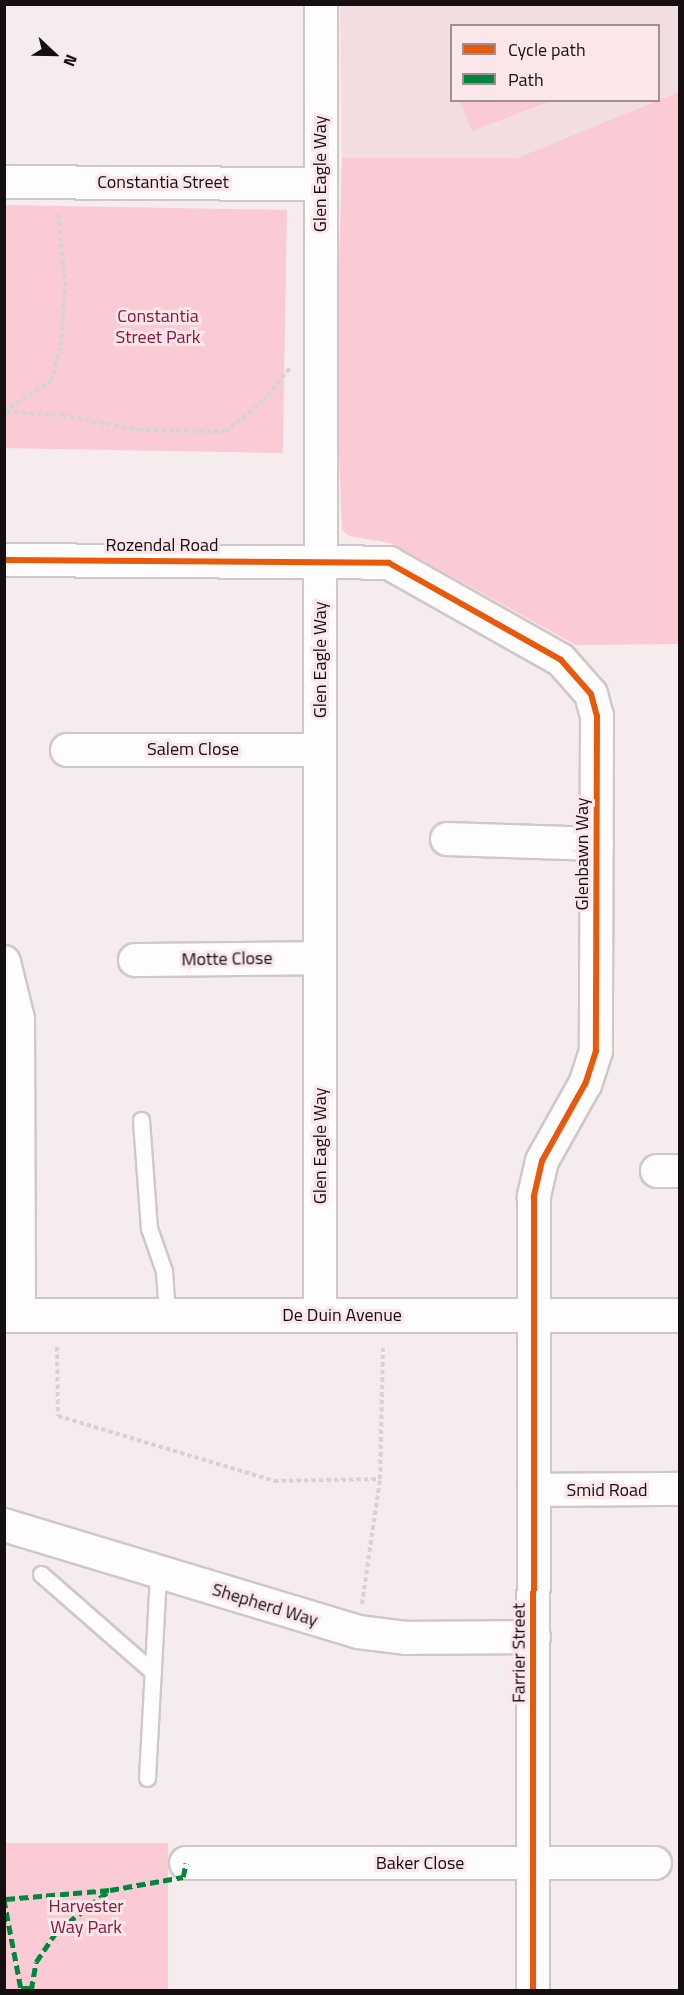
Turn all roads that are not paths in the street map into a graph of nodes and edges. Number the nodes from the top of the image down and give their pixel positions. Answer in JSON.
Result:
{"nodes":[{"id":1,"x":321,"y":4,"type":"edge"},
{"id":2,"x":4,"y":182,"type":"edge"},
{"id":3,"x":321,"y":184,"type":"junction"},
{"id":4,"x":4,"y":560,"type":"edge"},
{"id":5,"x":320,"y":560,"type":"junction"},
{"id":6,"x":67,"y":750,"type":"dead end"},
{"id":7,"x":320,"y":750,"type":"junction"},
{"id":8,"x":447,"y":839,"type":"dead end"},
{"id":9,"x":597,"y":844,"type":"junction"},
{"id":10,"x":319,"y":958,"type":"junction"},
{"id":11,"x":135,"y":960,"type":"dead end"},
{"id":12,"x":4,"y":962,"type":"edge"},
{"id":13,"x":141,"y":1120,"type":"dead end"},
{"id":14,"x":11,"y":1169,"type":"edge"},
{"id":15,"x":12,"y":1315,"type":"edge"},
{"id":16,"x":167,"y":1315,"type":"junction"},
{"id":17,"x":320,"y":1315,"type":"junction"},
{"id":18,"x":536,"y":1315,"type":"junction"},
{"id":19,"x":680,"y":1315,"type":"edge"},
{"id":20,"x":680,"y":1489,"type":"edge"},
{"id":21,"x":534,"y":1490,"type":"junction"},
{"id":22,"x":4,"y":1525,"type":"edge"},
{"id":23,"x":158,"y":1572,"type":"junction"},
{"id":24,"x":41,"y":1574,"type":"dead end"},
{"id":25,"x":534,"y":1637,"type":"junction"},
{"id":26,"x":153,"y":1672,"type":"junction"},
{"id":27,"x":147,"y":1778,"type":"dead end"},
{"id":28,"x":186,"y":1863,"type":"dead end"},
{"id":29,"x":533,"y":1863,"type":"junction"},
{"id":30,"x":655,"y":1863,"type":"dead end"},
{"id":31,"x":533,"y":1990,"type":"edge"}],
"edges":[{"from":1,"to":3,"type":"street","name":"Glen Eagle Way"},
{"from":2,"to":3,"type":"street","name":"Constantia Street"},
{"from":3,"to":5,"type":"street","name":"Glen Eagle Way"},
{"from":4,"to":5,"type":"street","name":"Rozendal Road"},
{"from":5,"to":7,"type":"street","name":"Glen Eagle Way"},
{"from":5,"to":9,"type":"street","name":"Glenbawn Way"},
{"from":6,"to":7,"type":"street","name":"Salem Close"},
{"from":7,"to":10,"type":"street","name":"Glen Eagle Way"},
{"from":8,"to":9,"type":"street"},
{"from":9,"to":18,"type":"street","name":"Glenbawn Way"},
{"from":10,"to":11,"type":"street","name":"Motte Close"},
{"from":10,"to":17,"type":"street","name":"Glen Eagle Way"},
{"from":12,"to":14,"type":"street"},
{"from":13,"to":16,"type":"lane"},
{"from":14,"to":15,"type":"street"},
{"from":15,"to":16,"type":"street","name":"De Duin Avenue"},
{"from":16,"to":17,"type":"street","name":"De Duin Avenue"},
{"from":17,"to":18,"type":"street","name":"De Duin Avenue"},
{"from":18,"to":19,"type":"street","name":"De Duin Avenue"},
{"from":18,"to":21,"type":"street","name":"Farrier Street"},
{"from":20,"to":21,"type":"street","name":"Smid Road"},
{"from":21,"to":25,"type":"street","name":"Farrier Street"},
{"from":22,"to":23,"type":"street","name":"Shepherd Way"},
{"from":23,"to":25,"type":"street","name":"Shepherd Way"},
{"from":23,"to":26,"type":"lane"},
{"from":24,"to":26,"type":"lane"},
{"from":25,"to":29,"type":"street","name":"Farrier Street"},
{"from":26,"to":27,"type":"lane"},
{"from":28,"to":29,"type":"street","name":"Baker Close"},
{"from":29,"to":30,"type":"street","name":"Baker Close"},
{"from":29,"to":31,"type":"street","name":"Farrier Street"}]}
